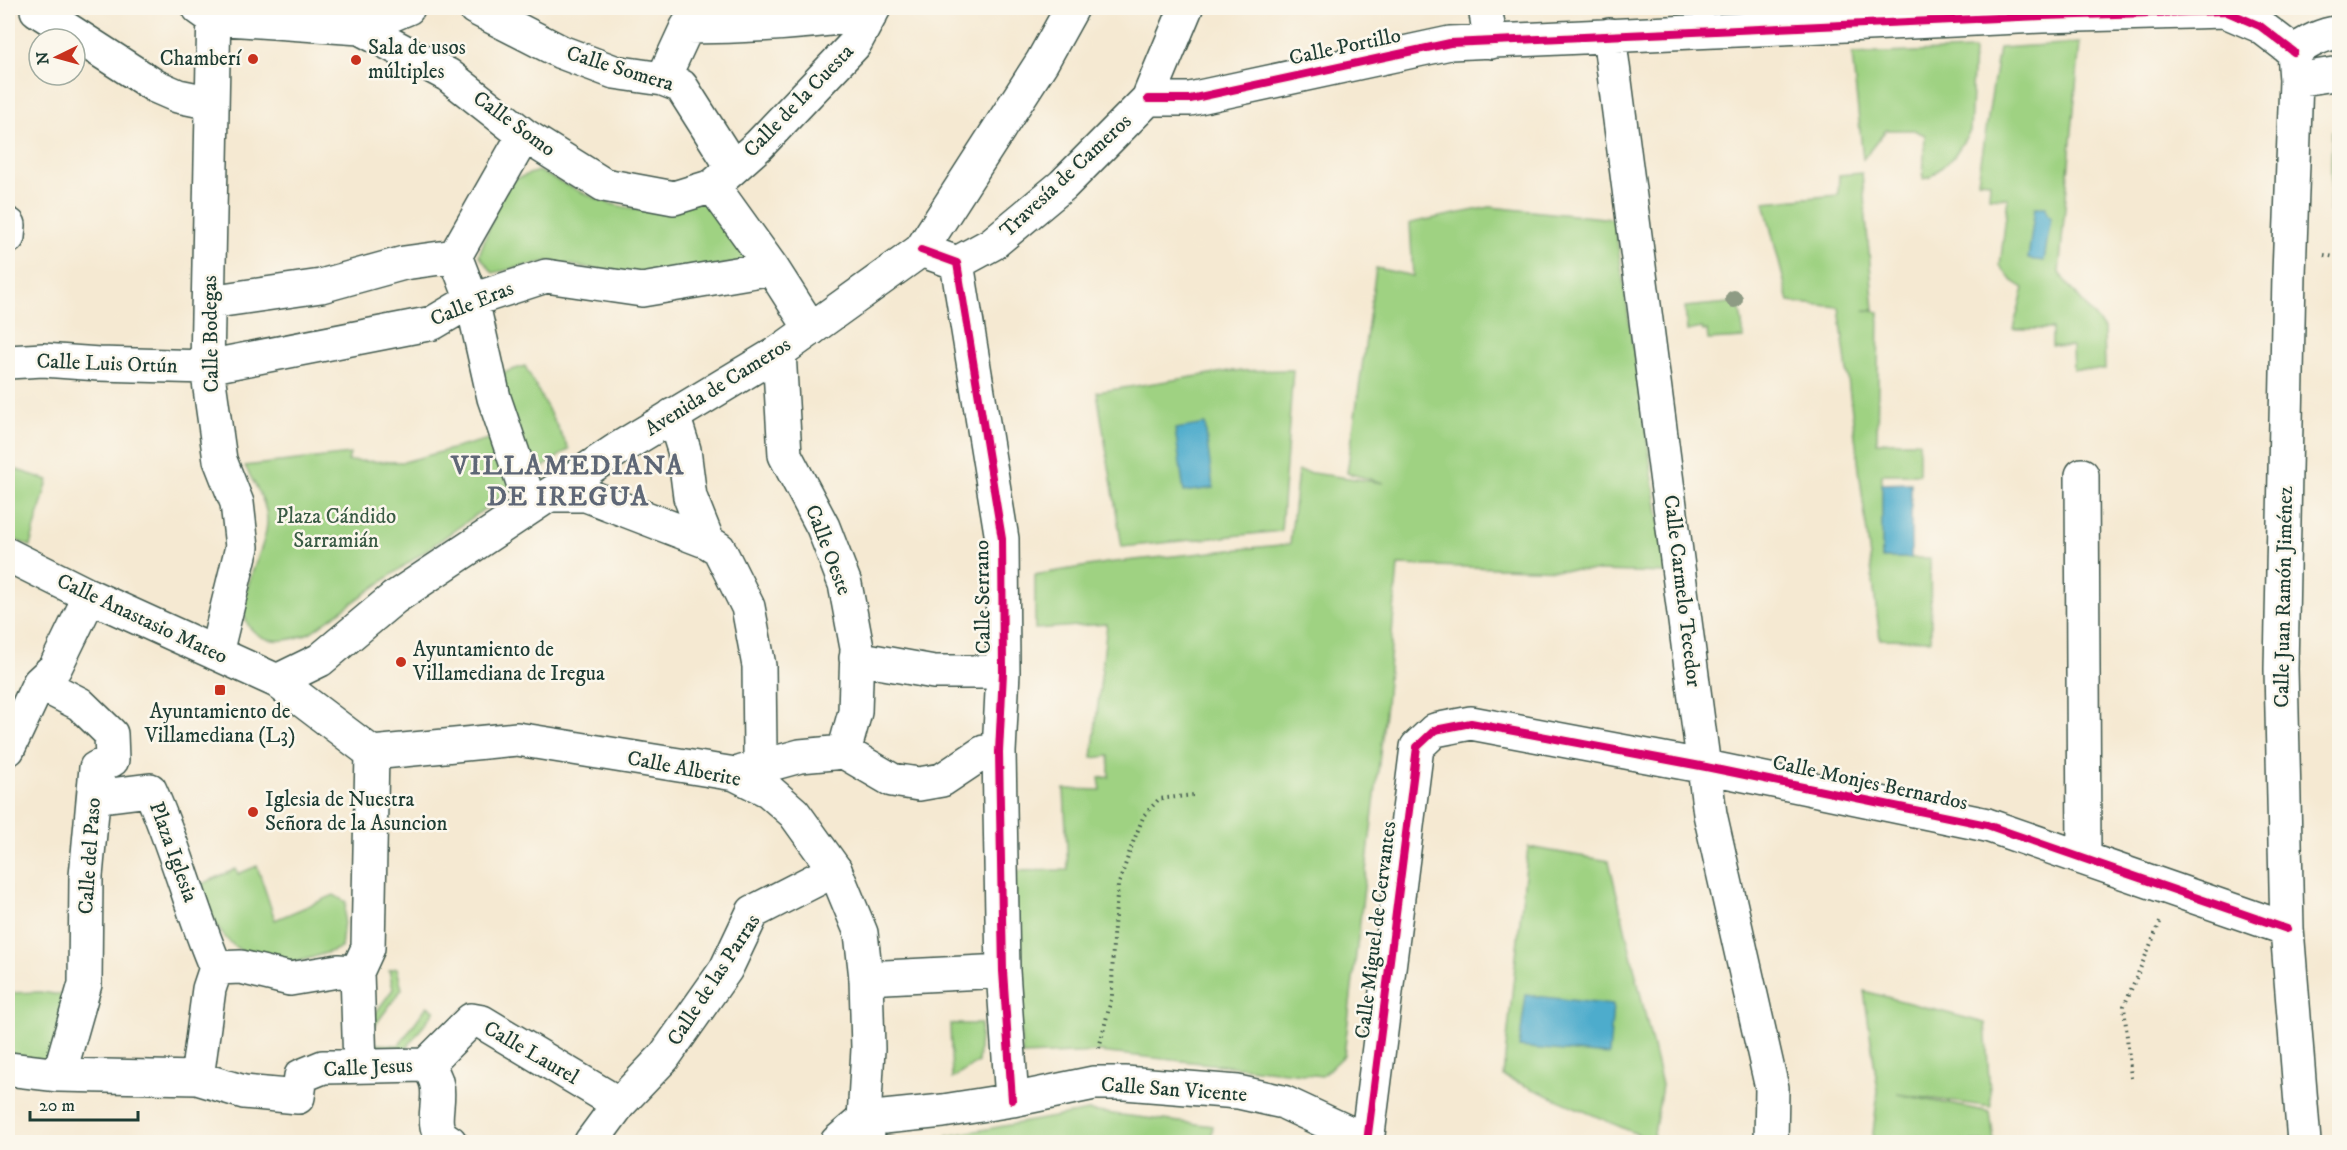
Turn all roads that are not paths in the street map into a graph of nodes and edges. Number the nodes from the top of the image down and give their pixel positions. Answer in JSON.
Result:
{"nodes":[{"id":1,"x":37,"y":8,"type":"edge"},
{"id":2,"x":408,"y":8,"type":"edge"},
{"id":3,"x":475,"y":8,"type":"edge"},
{"id":4,"x":1072,"y":8,"type":"edge"},
{"id":5,"x":1186,"y":8,"type":"edge"},
{"id":6,"x":1485,"y":8,"type":"edge"},
{"id":7,"x":208,"y":11,"type":"edge"},
{"id":8,"x":873,"y":11,"type":"edge"},
{"id":9,"x":2042,"y":12,"type":"edge"},
{"id":10,"x":360,"y":28,"type":"junction"},
{"id":11,"x":2340,"y":32,"type":"edge"},
{"id":12,"x":1609,"y":35,"type":"junction"},
{"id":13,"x":1491,"y":42,"type":"junction"},
{"id":14,"x":2295,"y":66,"type":"junction"},
{"id":15,"x":2340,"y":73,"type":"edge"},
{"id":16,"x":663,"y":79,"type":"junction"},
{"id":17,"x":1148,"y":99,"type":"junction"},
{"id":18,"x":212,"y":103,"type":"junction"},
{"id":19,"x":524,"y":135,"type":"junction"},
{"id":20,"x":723,"y":177,"type":"junction"},
{"id":21,"x":8,"y":225,"type":"edge"},
{"id":22,"x":8,"y":237,"type":"edge"},
{"id":23,"x":921,"y":250,"type":"junction"},
{"id":24,"x":455,"y":256,"type":"junction"},
{"id":25,"x":957,"y":263,"type":"junction"},
{"id":26,"x":772,"y":268,"type":"junction"},
{"id":27,"x":472,"y":300,"type":"junction"},
{"id":28,"x":209,"y":302,"type":"junction"},
{"id":29,"x":811,"y":329,"type":"junction"},
{"id":30,"x":779,"y":352,"type":"junction"},
{"id":31,"x":8,"y":362,"type":"edge"},
{"id":32,"x":207,"y":367,"type":"junction"},
{"id":33,"x":673,"y":415,"type":"junction"},
{"id":34,"x":2082,"y":475,"type":"dead end"},
{"id":35,"x":540,"y":500,"type":"junction"},
{"id":36,"x":708,"y":542,"type":"junction"},
{"id":37,"x":8,"y":555,"type":"edge"},
{"id":38,"x":90,"y":596,"type":"junction"},
{"id":39,"x":216,"y":653,"type":"junction"},
{"id":40,"x":856,"y":658,"type":"junction"},
{"id":41,"x":1003,"y":672,"type":"junction"},
{"id":42,"x":277,"y":681,"type":"junction"},
{"id":43,"x":39,"y":683,"type":"junction"},
{"id":44,"x":1435,"y":730,"type":"joint"},
{"id":45,"x":8,"y":749,"type":"edge"},
{"id":46,"x":844,"y":752,"type":"junction"},
{"id":47,"x":999,"y":752,"type":"junction"},
{"id":48,"x":372,"y":753,"type":"junction"},
{"id":49,"x":1706,"y":767,"type":"junction"},
{"id":50,"x":749,"y":770,"type":"junction"},
{"id":51,"x":94,"y":797,"type":"junction"},
{"id":52,"x":2084,"y":858,"type":"junction"},
{"id":53,"x":835,"y":870,"type":"junction"},
{"id":54,"x":2287,"y":929,"type":"junction"},
{"id":55,"x":216,"y":968,"type":"junction"},
{"id":56,"x":1003,"y":971,"type":"junction"},
{"id":57,"x":357,"y":972,"type":"junction"},
{"id":58,"x":866,"y":978,"type":"junction"},
{"id":59,"x":426,"y":1065,"type":"junction"},
{"id":60,"x":360,"y":1066,"type":"junction"},
{"id":61,"x":8,"y":1069,"type":"edge"},
{"id":62,"x":59,"y":1075,"type":"junction"},
{"id":63,"x":197,"y":1078,"type":"junction"},
{"id":64,"x":1012,"y":1100,"type":"junction"},
{"id":65,"x":619,"y":1104,"type":"junction"},
{"id":66,"x":867,"y":1131,"type":"edge"},
{"id":67,"x":443,"y":1141,"type":"edge"},
{"id":68,"x":1368,"y":1142,"type":"edge"},
{"id":69,"x":591,"y":1143,"type":"edge"},
{"id":70,"x":837,"y":1143,"type":"edge"},
{"id":71,"x":1771,"y":1143,"type":"edge"},
{"id":72,"x":2304,"y":1143,"type":"edge"}],
"edges":[{"from":1,"to":18,"type":"street"},
{"from":2,"to":10,"type":"street"},
{"from":3,"to":16,"type":"street","name":"Calle Somera"},
{"from":4,"to":23,"type":"street","name":"Avenida de Cameros"},
{"from":5,"to":17,"type":"street","name":"Travesía de Cameros"},
{"from":6,"to":13,"type":"street"},
{"from":7,"to":10,"type":"street","name":"Calle Somo"},
{"from":7,"to":18,"type":"street","name":"Calle Bodegas"},
{"from":8,"to":16,"type":"street"},
{"from":8,"to":20,"type":"street","name":"Calle de la Cuesta"},
{"from":9,"to":12,"type":"street","name":"Calle Portillo"},
{"from":9,"to":14,"type":"street","name":"Calle Portillo"},
{"from":10,"to":19,"type":"street","name":"Calle Somo"},
{"from":11,"to":14,"type":"street"},
{"from":12,"to":13,"type":"street","name":"Calle Portillo"},
{"from":12,"to":49,"type":"street","name":"Calle Carmelo Tecedor"},
{"from":13,"to":17,"type":"street","name":"Calle Portillo"},
{"from":14,"to":15,"type":"street"},
{"from":14,"to":54,"type":"street","name":"Calle Juan Ramón Jiménez"},
{"from":16,"to":20,"type":"street","name":"Calle Somera"},
{"from":17,"to":25,"type":"street","name":"Travesía de Cameros"},
{"from":18,"to":28,"type":"street","name":"Calle Bodegas"},
{"from":19,"to":20,"type":"street","name":"Calle Somo"},
{"from":19,"to":24,"type":"street"},
{"from":20,"to":26,"type":"street","name":"Calle Somera"},
{"from":21,"to":22,"type":"street"},
{"from":23,"to":25,"type":"street"},
{"from":23,"to":29,"type":"street","name":"Avenida de Cameros"},
{"from":24,"to":27,"type":"street"},
{"from":24,"to":28,"type":"street"},
{"from":25,"to":41,"type":"street","name":"Calle Serrano"},
{"from":26,"to":27,"type":"street","name":"Calle Eras"},
{"from":26,"to":29,"type":"street"},
{"from":27,"to":32,"type":"street","name":"Calle Eras"},
{"from":27,"to":35,"type":"street"},
{"from":28,"to":32,"type":"street","name":"Calle Bodegas"},
{"from":29,"to":30,"type":"street","name":"Avenida de Cameros"},
{"from":30,"to":33,"type":"street","name":"Avenida de Cameros"},
{"from":30,"to":40,"type":"street","name":"Calle Oeste"},
{"from":31,"to":32,"type":"street","name":"Calle Luis Ortún"},
{"from":32,"to":39,"type":"street","name":"Calle Bodegas"},
{"from":33,"to":35,"type":"street","name":"Avenida de Cameros"},
{"from":33,"to":36,"type":"street"},
{"from":34,"to":52,"type":"street"},
{"from":35,"to":36,"type":"street"},
{"from":35,"to":42,"type":"street","name":"Avenida de Cameros"},
{"from":36,"to":50,"type":"street"},
{"from":37,"to":38,"type":"street","name":"Calle Anastasio Mateo"},
{"from":38,"to":39,"type":"street","name":"Calle Anastasio Mateo"},
{"from":38,"to":43,"type":"street"},
{"from":39,"to":42,"type":"street","name":"Calle Anastasio Mateo"},
{"from":40,"to":41,"type":"street"},
{"from":40,"to":46,"type":"street","name":"Calle Oeste"},
{"from":41,"to":47,"type":"street","name":"Calle Serrano"},
{"from":42,"to":48,"type":"street"},
{"from":43,"to":45,"type":"street"},
{"from":43,"to":51,"type":"street","name":"Calle del Paso"},
{"from":44,"to":49,"type":"street","name":"Calle Monjes Bernardos"},
{"from":44,"to":68,"type":"street","name":"Calle Miguel de Cervantes"},
{"from":46,"to":47,"type":"street"},
{"from":46,"to":50,"type":"street"},
{"from":47,"to":56,"type":"street","name":"Calle Serrano"},
{"from":48,"to":50,"type":"street","name":"Calle Alberite"},
{"from":48,"to":57,"type":"street"},
{"from":49,"to":52,"type":"street","name":"Calle Monjes Bernardos"},
{"from":49,"to":71,"type":"street","name":"Calle Carmelo Tecedor"},
{"from":50,"to":53,"type":"street","name":"Calle Alberite"},
{"from":51,"to":55,"type":"street","name":"Plaza Iglesia"},
{"from":51,"to":62,"type":"street","name":"Calle del Paso"},
{"from":52,"to":54,"type":"street","name":"Calle Monjes Bernardos"},
{"from":53,"to":58,"type":"street","name":"Calle Alberite"},
{"from":53,"to":65,"type":"street","name":"Calle de las Parras"},
{"from":54,"to":72,"type":"street","name":"Calle Juan Ramón Jiménez"},
{"from":55,"to":57,"type":"street"},
{"from":55,"to":63,"type":"street"},
{"from":56,"to":58,"type":"street"},
{"from":56,"to":64,"type":"street","name":"Calle Serrano"},
{"from":57,"to":60,"type":"street"},
{"from":58,"to":66,"type":"street","name":"Calle Alberite"},
{"from":59,"to":60,"type":"street","name":"Calle Jesus"},
{"from":59,"to":65,"type":"street","name":"Calle Laurel"},
{"from":59,"to":67,"type":"street"},
{"from":60,"to":63,"type":"street","name":"Calle Jesus"},
{"from":61,"to":62,"type":"street","name":"Calle Jesus"},
{"from":62,"to":63,"type":"street","name":"Calle Jesus"},
{"from":64,"to":66,"type":"street","name":"Calle San Vicente"},
{"from":64,"to":68,"type":"street","name":"Calle San Vicente"},
{"from":65,"to":69,"type":"street","name":"Calle de las Parras"},
{"from":66,"to":70,"type":"street"}]}
